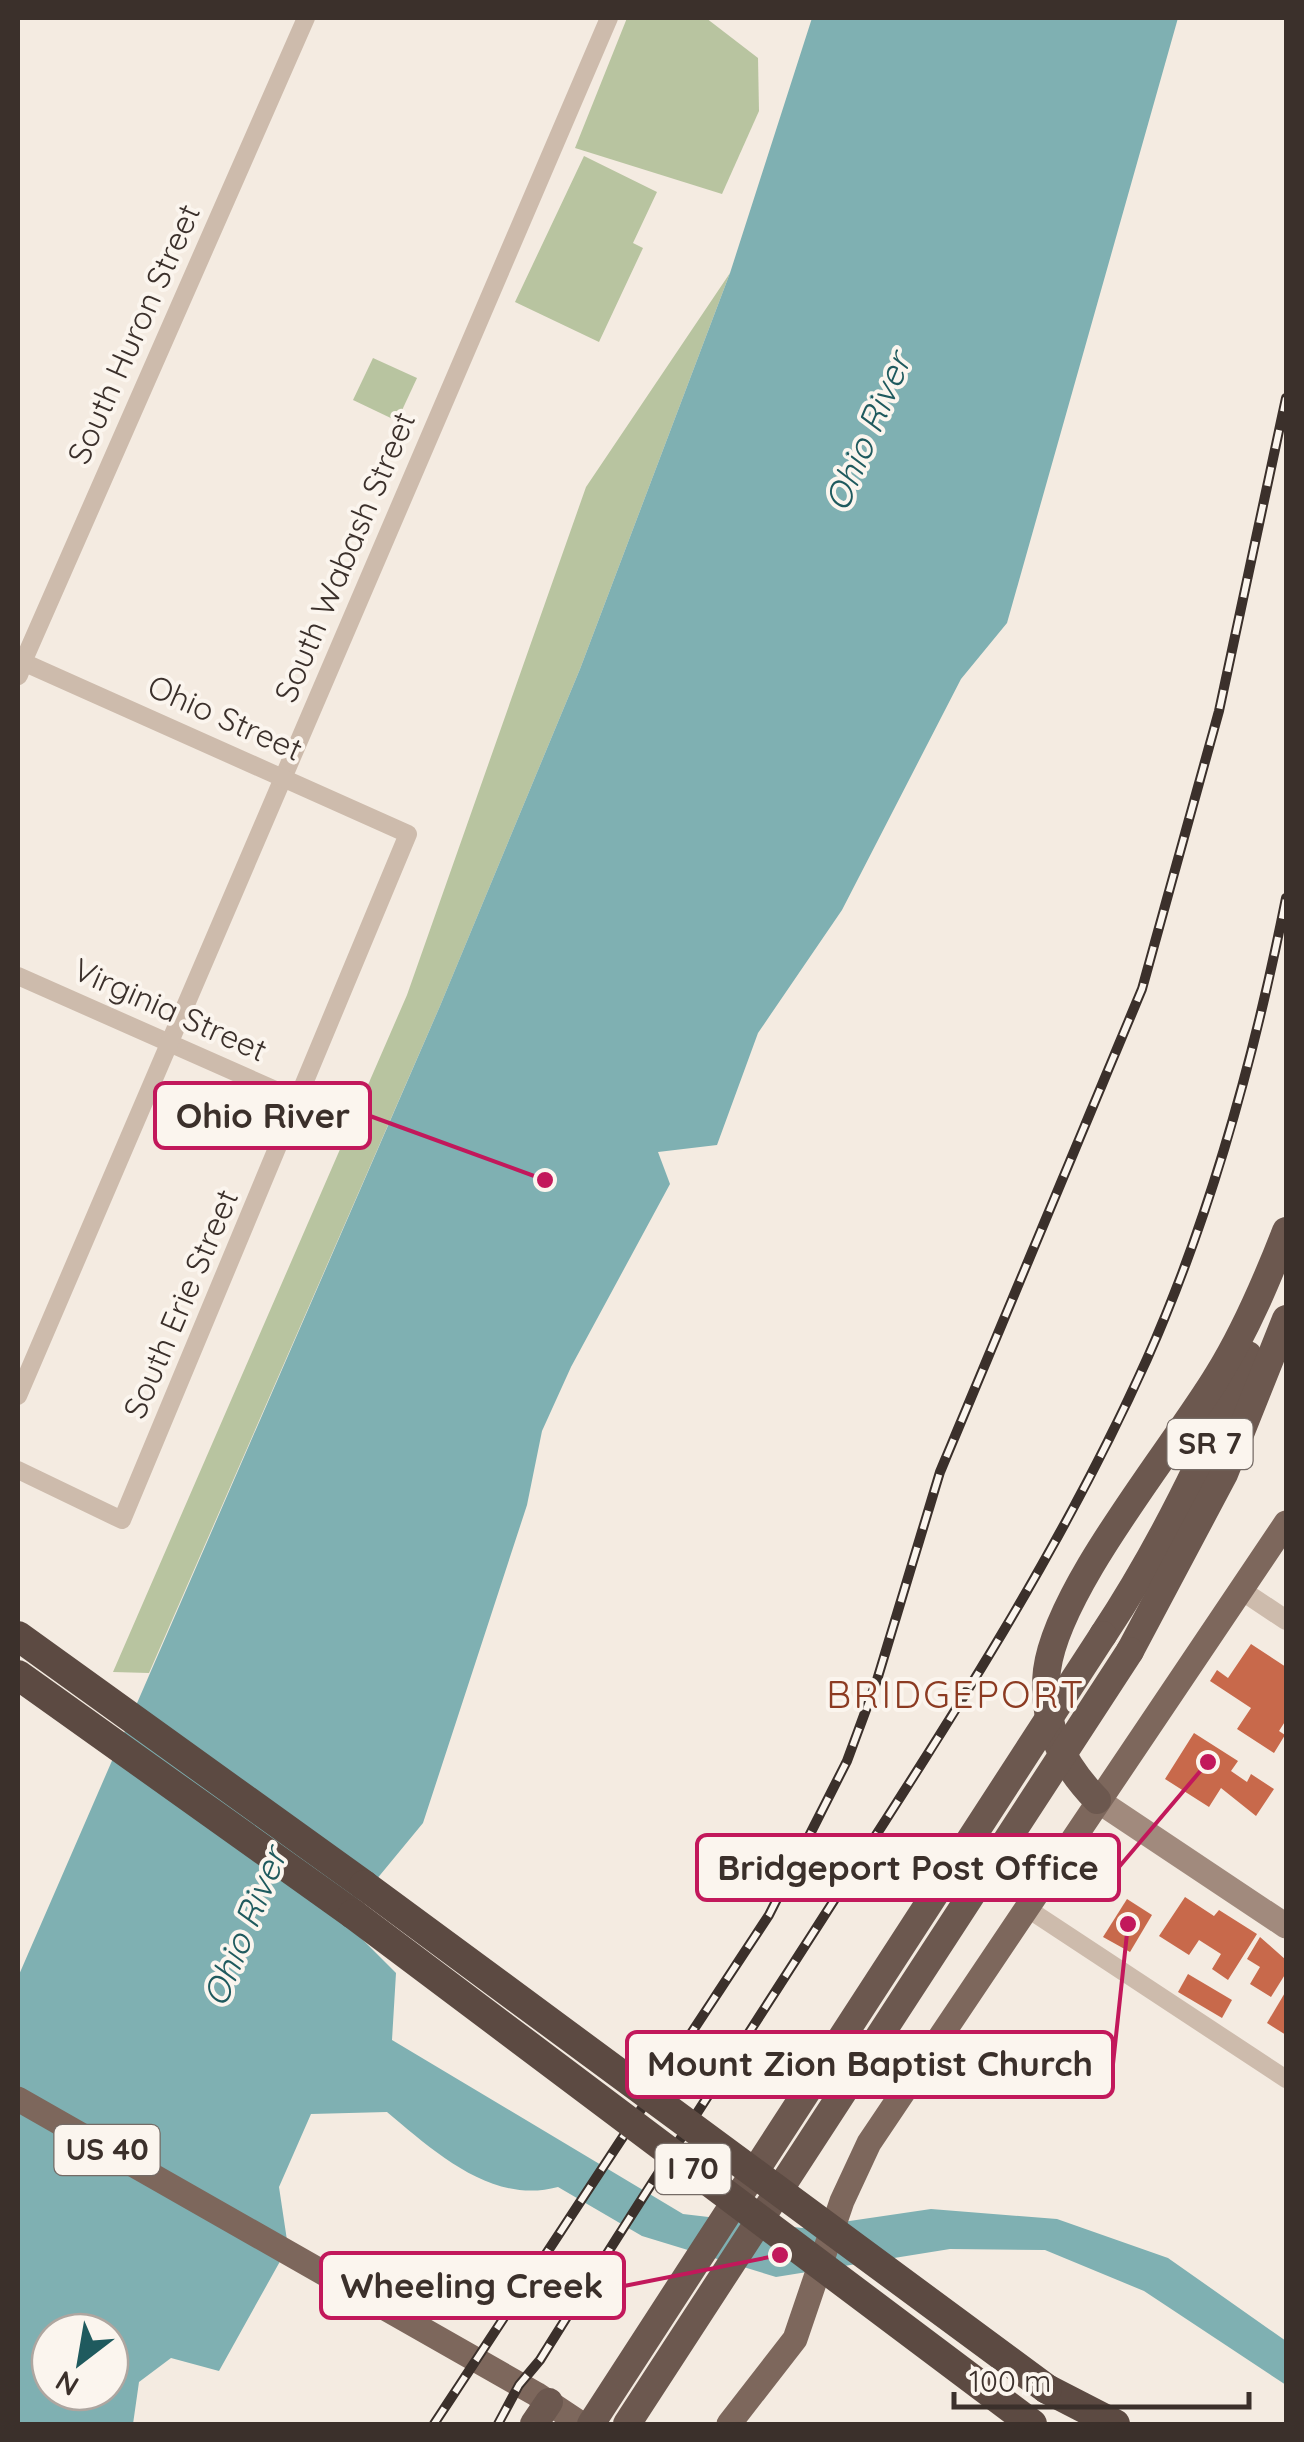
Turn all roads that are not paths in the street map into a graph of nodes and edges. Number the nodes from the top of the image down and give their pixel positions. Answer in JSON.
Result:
{"nodes":[{"id":1,"x":306,"y":18,"type":"edge"},
{"id":2,"x":609,"y":18,"type":"edge"},
{"id":3,"x":19,"y":665,"type":"edge"},
{"id":4,"x":284,"y":776,"type":"junction"},
{"id":5,"x":408,"y":834,"type":"joint"},
{"id":6,"x":18,"y":976,"type":"edge"},
{"id":7,"x":172,"y":1044,"type":"junction"},
{"id":8,"x":298,"y":1100,"type":"junction"},
{"id":9,"x":1286,"y":1231,"type":"edge"},
{"id":10,"x":1286,"y":1240,"type":"edge"},
{"id":11,"x":1286,"y":1319,"type":"edge"},
{"id":12,"x":18,"y":1396,"type":"edge"},
{"id":13,"x":18,"y":1470,"type":"edge"},
{"id":14,"x":1286,"y":1523,"type":"edge"},
{"id":15,"x":1241,"y":1590,"type":"junction"},
{"id":16,"x":1286,"y":1620,"type":"edge"},
{"id":17,"x":18,"y":1636,"type":"edge"},
{"id":18,"x":18,"y":1674,"type":"edge"},
{"id":19,"x":1098,"y":1800,"type":"junction"},
{"id":20,"x":1025,"y":1907,"type":"junction"},
{"id":21,"x":1286,"y":1926,"type":"edge"},
{"id":22,"x":1286,"y":2078,"type":"edge"},
{"id":23,"x":18,"y":2100,"type":"edge"},
{"id":24,"x":1046,"y":2389,"type":"junction"},
{"id":25,"x":542,"y":2414,"type":"edge"},
{"id":26,"x":581,"y":2424,"type":"edge"},
{"id":27,"x":591,"y":2424,"type":"edge"},
{"id":28,"x":627,"y":2424,"type":"edge"},
{"id":29,"x":730,"y":2424,"type":"edge"},
{"id":30,"x":1032,"y":2424,"type":"edge"},
{"id":31,"x":1087,"y":2424,"type":"edge"},
{"id":32,"x":1115,"y":2424,"type":"edge"}],
"edges":[{"from":1,"to":3,"type":"street","name":"South Huron Street"},
{"from":2,"to":4,"type":"street","name":"South Wabash Street"},
{"from":3,"to":4,"type":"street","name":"Ohio Street"},
{"from":4,"to":5,"type":"street","name":"Ohio Street"},
{"from":4,"to":7,"type":"street","name":"South Wabash Street"},
{"from":5,"to":8,"type":"street","name":"South Erie Street"},
{"from":6,"to":7,"type":"street","name":"Virginia Street"},
{"from":7,"to":8,"type":"street","name":"Virginia Street"},
{"from":7,"to":12,"type":"street","name":"South Wabash Street"},
{"from":8,"to":13,"type":"street","name":"South Erie Street"},
{"from":9,"to":19,"type":"highway"},
{"from":10,"to":27,"type":"highway","number":"SR 7","bridge":true},
{"from":11,"to":28,"type":"highway","number":"SR 7","bridge":true},
{"from":14,"to":15,"type":"main road"},
{"from":15,"to":16,"type":"street"},
{"from":15,"to":19,"type":"main road"},
{"from":17,"to":24,"type":"highway","number":"I 70","bridge":true},
{"from":18,"to":30,"type":"highway","number":"I 70","bridge":true},
{"from":19,"to":20,"type":"main road"},
{"from":19,"to":21,"type":"main road"},
{"from":20,"to":22,"type":"street"},
{"from":20,"to":29,"type":"main road","bridge":true},
{"from":23,"to":25,"type":"main road","number":"US 40"},
{"from":24,"to":31,"type":"highway","number":"I 70"},
{"from":24,"to":32,"type":"highway"},
{"from":25,"to":26,"type":"main road","number":"US 40"}]}
